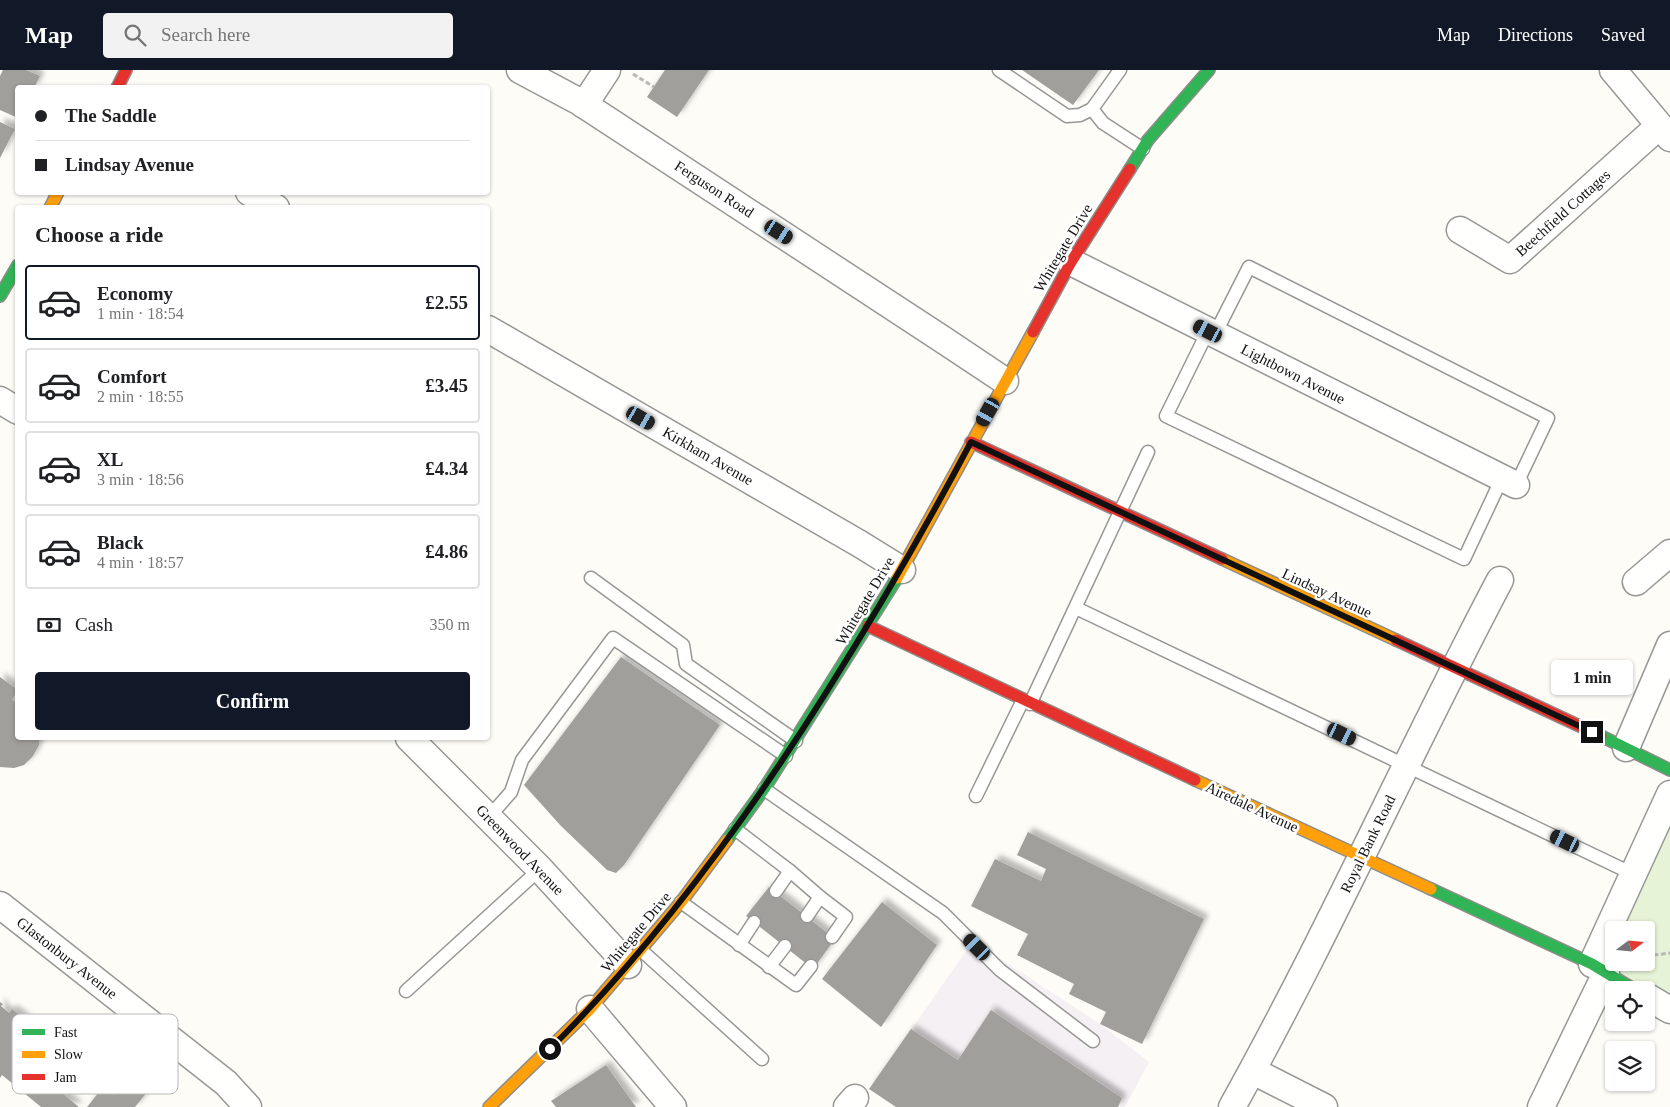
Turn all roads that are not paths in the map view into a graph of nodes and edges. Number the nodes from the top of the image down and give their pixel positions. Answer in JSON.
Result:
{"nodes":[{"id":1,"x":126,"y":70,"type":"edge"},
{"id":2,"x":520,"y":70,"type":"edge"},
{"id":3,"x":607,"y":70,"type":"edge"},
{"id":4,"x":999,"y":70,"type":"edge"},
{"id":5,"x":1120,"y":70,"type":"edge"},
{"id":6,"x":1209,"y":70,"type":"edge"},
{"id":7,"x":1613,"y":70,"type":"edge"},
{"id":8,"x":118,"y":85,"type":"edge"},
{"id":9,"x":584,"y":105,"type":"junction"},
{"id":10,"x":1092,"y":109,"type":"junction"},
{"id":11,"x":1665,"y":132,"type":"edge"},
{"id":12,"x":1143,"y":149,"type":"junction"},
{"id":13,"x":255,"y":195,"type":"edge"},
{"id":14,"x":271,"y":205,"type":"edge"},
{"id":15,"x":1460,"y":230,"type":"dead end"},
{"id":16,"x":1071,"y":262,"type":"junction"},
{"id":17,"x":15,"y":270,"type":"edge"},
{"id":18,"x":0,"y":296,"type":"edge"},
{"id":19,"x":490,"y":330,"type":"edge"},
{"id":20,"x":1212,"y":333,"type":"junction"},
{"id":21,"x":1005,"y":381,"type":"junction"},
{"id":22,"x":0,"y":400,"type":"edge"},
{"id":23,"x":15,"y":409,"type":"edge"},
{"id":24,"x":971,"y":442,"type":"junction"},
{"id":25,"x":1148,"y":452,"type":"dead end"},
{"id":26,"x":1509,"y":482,"type":"junction"},
{"id":27,"x":1120,"y":512,"type":"junction"},
{"id":28,"x":1670,"y":553,"type":"edge"},
{"id":29,"x":902,"y":570,"type":"junction"},
{"id":30,"x":591,"y":578,"type":"dead end"},
{"id":31,"x":1500,"y":580,"type":"dead end"},
{"id":32,"x":1636,"y":582,"type":"dead end"},
{"id":33,"x":1076,"y":608,"type":"junction"},
{"id":34,"x":868,"y":626,"type":"junction"},
{"id":35,"x":1670,"y":645,"type":"edge"},
{"id":36,"x":1453,"y":668,"type":"junction"},
{"id":37,"x":1026,"y":702,"type":"junction"},
{"id":38,"x":415,"y":740,"type":"edge"},
{"id":39,"x":796,"y":741,"type":"junction"},
{"id":40,"x":1626,"y":748,"type":"junction"},
{"id":41,"x":786,"y":756,"type":"junction"},
{"id":42,"x":1406,"y":765,"type":"junction"},
{"id":43,"x":1670,"y":770,"type":"edge"},
{"id":44,"x":764,"y":789,"type":"junction"},
{"id":45,"x":1670,"y":794,"type":"edge"},
{"id":46,"x":976,"y":796,"type":"dead end"},
{"id":47,"x":489,"y":816,"type":"junction"},
{"id":48,"x":735,"y":829,"type":"junction"},
{"id":49,"x":1362,"y":857,"type":"junction"},
{"id":50,"x":540,"y":869,"type":"junction"},
{"id":51,"x":790,"y":871,"type":"junction"},
{"id":52,"x":1633,"y":874,"type":"junction"},
{"id":53,"x":776,"y":891,"type":"dead end"},
{"id":54,"x":820,"y":897,"type":"junction"},
{"id":55,"x":681,"y":902,"type":"junction"},
{"id":56,"x":0,"y":905,"type":"edge"},
{"id":57,"x":807,"y":916,"type":"dead end"},
{"id":58,"x":754,"y":922,"type":"dead end"},
{"id":59,"x":832,"y":937,"type":"dead end"},
{"id":60,"x":739,"y":944,"type":"junction"},
{"id":61,"x":785,"y":946,"type":"dead end"},
{"id":62,"x":635,"y":958,"type":"junction"},
{"id":63,"x":811,"y":966,"type":"dead end"},
{"id":64,"x":769,"y":967,"type":"junction"},
{"id":65,"x":1599,"y":968,"type":"junction"},
{"id":66,"x":1620,"y":981,"type":"edge"},
{"id":67,"x":406,"y":991,"type":"dead end"},
{"id":68,"x":1655,"y":1001,"type":"edge"},
{"id":69,"x":590,"y":1009,"type":"junction"},
{"id":70,"x":1670,"y":1010,"type":"edge"},
{"id":71,"x":138,"y":1014,"type":"edge"},
{"id":72,"x":1093,"y":1041,"type":"dead end"},
{"id":73,"x":178,"y":1045,"type":"edge"},
{"id":74,"x":762,"y":1059,"type":"dead end"},
{"id":75,"x":1253,"y":1071,"type":"junction"},
{"id":76,"x":248,"y":1107,"type":"edge"},
{"id":77,"x":489,"y":1107,"type":"edge"},
{"id":78,"x":673,"y":1107,"type":"edge"},
{"id":79,"x":1232,"y":1107,"type":"edge"},
{"id":80,"x":1324,"y":1107,"type":"edge"},
{"id":81,"x":1541,"y":1107,"type":"edge"}],
"edges":[{"from":1,"to":8,"type":"street"},
{"from":2,"to":9,"type":"street","name":"Ferguson Road"},
{"from":3,"to":9,"type":"street"},
{"from":4,"to":10,"type":"lane"},
{"from":5,"to":10,"type":"lane"},
{"from":6,"to":12,"type":"street","name":"Whitegate Drive"},
{"from":7,"to":11,"type":"street"},
{"from":9,"to":21,"type":"street","name":"Ferguson Road"},
{"from":10,"to":12,"type":"lane"},
{"from":11,"to":15,"type":"street","name":"Beechfield Cottages"},
{"from":12,"to":16,"type":"street","name":"Whitegate Drive"},
{"from":13,"to":14,"type":"street"},
{"from":16,"to":20,"type":"street","name":"Lightbown Avenue"},
{"from":16,"to":21,"type":"street","name":"Whitegate Drive"},
{"from":17,"to":18,"type":"street"},
{"from":19,"to":29,"type":"street","name":"Kirkham Avenue"},
{"from":20,"to":26,"type":"street","name":"Lightbown Avenue"},
{"from":20,"to":26,"type":"lane"},
{"from":20,"to":26,"type":"lane"},
{"from":21,"to":24,"type":"street","name":"Whitegate Drive"},
{"from":22,"to":23,"type":"street"},
{"from":24,"to":27,"type":"street","name":"Lindsay Avenue"},
{"from":24,"to":29,"type":"street","name":"Whitegate Drive"},
{"from":25,"to":27,"type":"lane"},
{"from":27,"to":33,"type":"lane"},
{"from":27,"to":36,"type":"street","name":"Lindsay Avenue"},
{"from":28,"to":32,"type":"street"},
{"from":29,"to":34,"type":"street","name":"Whitegate Drive"},
{"from":30,"to":39,"type":"lane"},
{"from":31,"to":36,"type":"street","name":"Royal Bank Road"},
{"from":33,"to":37,"type":"lane"},
{"from":33,"to":42,"type":"lane"},
{"from":34,"to":37,"type":"street","name":"Airedale Avenue"},
{"from":34,"to":39,"type":"street","name":"Whitegate Drive"},
{"from":35,"to":40,"type":"street"},
{"from":36,"to":40,"type":"street","name":"Lindsay Avenue"},
{"from":36,"to":42,"type":"street","name":"Royal Bank Road"},
{"from":37,"to":46,"type":"lane"},
{"from":37,"to":49,"type":"street","name":"Airedale Avenue"},
{"from":38,"to":47,"type":"street","name":"Greenwood Avenue"},
{"from":39,"to":41,"type":"street","name":"Whitegate Drive"},
{"from":40,"to":43,"type":"street","name":"Lindsay Avenue"},
{"from":41,"to":44,"type":"street","name":"Whitegate Drive"},
{"from":41,"to":47,"type":"lane"},
{"from":42,"to":49,"type":"street","name":"Royal Bank Road"},
{"from":42,"to":52,"type":"lane"},
{"from":44,"to":48,"type":"street","name":"Whitegate Drive"},
{"from":44,"to":72,"type":"lane"},
{"from":45,"to":52,"type":"street"},
{"from":47,"to":50,"type":"street","name":"Greenwood Avenue"},
{"from":48,"to":51,"type":"lane"},
{"from":48,"to":55,"type":"street","name":"Whitegate Drive"},
{"from":49,"to":65,"type":"street","name":"Airedale Avenue"},
{"from":49,"to":75,"type":"street","name":"Royal Bank Road"},
{"from":50,"to":62,"type":"street","name":"Greenwood Avenue"},
{"from":50,"to":67,"type":"lane"},
{"from":51,"to":53,"type":"lane"},
{"from":51,"to":54,"type":"lane"},
{"from":52,"to":65,"type":"street"},
{"from":54,"to":57,"type":"lane"},
{"from":54,"to":59,"type":"lane"},
{"from":55,"to":60,"type":"lane"},
{"from":55,"to":62,"type":"street","name":"Whitegate Drive"},
{"from":56,"to":71,"type":"street","name":"Glastonbury Avenue"},
{"from":58,"to":60,"type":"lane"},
{"from":60,"to":64,"type":"lane"},
{"from":61,"to":64,"type":"lane"},
{"from":62,"to":69,"type":"street","name":"Whitegate Drive"},
{"from":62,"to":74,"type":"lane"},
{"from":63,"to":64,"type":"lane"},
{"from":65,"to":66,"type":"street","name":"Airedale Avenue"},
{"from":65,"to":81,"type":"street"},
{"from":68,"to":70,"type":"street"},
{"from":69,"to":77,"type":"street","name":"Whitegate Drive"},
{"from":69,"to":78,"type":"street"},
{"from":73,"to":76,"type":"street","name":"Glastonbury Avenue"},
{"from":75,"to":79,"type":"street","name":"Royal Bank Road"},
{"from":75,"to":80,"type":"street"}]}
